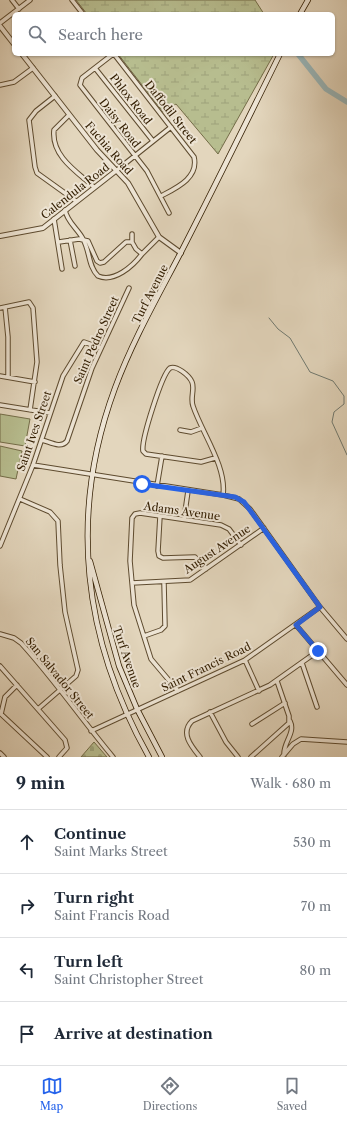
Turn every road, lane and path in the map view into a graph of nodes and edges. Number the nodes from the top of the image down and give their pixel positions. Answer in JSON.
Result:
{"nodes":[{"id":1,"x":12,"y":0,"type":"edge"},
{"id":2,"x":30,"y":0,"type":"edge"},
{"id":3,"x":72,"y":0,"type":"edge"},
{"id":4,"x":308,"y":0,"type":"edge"},
{"id":5,"x":19,"y":9,"type":"junction"},
{"id":6,"x":15,"y":12,"type":"edge"},
{"id":7,"x":81,"y":12,"type":"edge"},
{"id":8,"x":301,"y":12,"type":"edge"},
{"id":9,"x":12,"y":15,"type":"edge"},
{"id":10,"x":0,"y":24,"type":"edge"},
{"id":11,"x":12,"y":41,"type":"edge"},
{"id":12,"x":24,"y":56,"type":"edge"},
{"id":13,"x":111,"y":56,"type":"edge"},
{"id":14,"x":116,"y":56,"type":"edge"},
{"id":15,"x":279,"y":56,"type":"edge"},
{"id":16,"x":33,"y":68,"type":"junction"},
{"id":17,"x":95,"y":68,"type":"junction"},
{"id":18,"x":0,"y":85,"type":"edge"},
{"id":19,"x":55,"y":96,"type":"junction"},
{"id":20,"x":69,"y":115,"type":"junction"},
{"id":21,"x":171,"y":127,"type":"junction"},
{"id":22,"x":153,"y":141,"type":"junction"},
{"id":23,"x":134,"y":156,"type":"junction"},
{"id":24,"x":117,"y":170,"type":"junction"},
{"id":25,"x":94,"y":187,"type":"junction"},
{"id":26,"x":161,"y":196,"type":"junction"},
{"id":27,"x":76,"y":202,"type":"junction"},
{"id":28,"x":65,"y":210,"type":"junction"},
{"id":29,"x":169,"y":213,"type":"dead end"},
{"id":30,"x":54,"y":219,"type":"junction"},
{"id":31,"x":132,"y":234,"type":"dead end"},
{"id":32,"x":0,"y":236,"type":"edge"},
{"id":33,"x":159,"y":237,"type":"junction"},
{"id":34,"x":70,"y":240,"type":"junction"},
{"id":35,"x":84,"y":240,"type":"junction"},
{"id":36,"x":59,"y":242,"type":"junction"},
{"id":37,"x":132,"y":242,"type":"junction"},
{"id":38,"x":180,"y":253,"type":"junction"},
{"id":39,"x":142,"y":254,"type":"junction"},
{"id":40,"x":75,"y":266,"type":"dead end"},
{"id":41,"x":62,"y":269,"type":"dead end"},
{"id":42,"x":129,"y":288,"type":"dead end"},
{"id":43,"x":2,"y":307,"type":"edge"},
{"id":44,"x":101,"y":348,"type":"junction"},
{"id":45,"x":0,"y":376,"type":"edge"},
{"id":46,"x":8,"y":377,"type":"junction"},
{"id":47,"x":35,"y":382,"type":"junction"},
{"id":48,"x":0,"y":405,"type":"edge"},
{"id":49,"x":30,"y":410,"type":"junction"},
{"id":50,"x":50,"y":413,"type":"junction"},
{"id":51,"x":202,"y":428,"type":"junction"},
{"id":52,"x":180,"y":430,"type":"dead end"},
{"id":53,"x":42,"y":440,"type":"junction"},
{"id":54,"x":162,"y":456,"type":"junction"},
{"id":55,"x":215,"y":458,"type":"junction"},
{"id":56,"x":33,"y":465,"type":"junction"},
{"id":57,"x":93,"y":476,"type":"junction"},
{"id":58,"x":157,"y":486,"type":"junction"},
{"id":59,"x":188,"y":491,"type":"junction"},
{"id":60,"x":223,"y":495,"type":"junction"},
{"id":61,"x":20,"y":499,"type":"junction"},
{"id":62,"x":160,"y":516,"type":"junction"},
{"id":63,"x":184,"y":519,"type":"junction"},
{"id":64,"x":264,"y":528,"type":"junction"},
{"id":65,"x":241,"y":545,"type":"junction"},
{"id":66,"x":0,"y":546,"type":"edge"},
{"id":67,"x":89,"y":558,"type":"junction"},
{"id":68,"x":206,"y":569,"type":"junction"},
{"id":69,"x":132,"y":583,"type":"junction"},
{"id":70,"x":164,"y":583,"type":"junction"},
{"id":71,"x":320,"y":607,"type":"junction"},
{"id":72,"x":296,"y":625,"type":"junction"},
{"id":73,"x":0,"y":634,"type":"edge"},
{"id":74,"x":144,"y":636,"type":"junction"},
{"id":75,"x":347,"y":639,"type":"edge"},
{"id":76,"x":318,"y":651,"type":"junction"},
{"id":77,"x":245,"y":660,"type":"junction"},
{"id":78,"x":302,"y":663,"type":"junction"},
{"id":79,"x":0,"y":666,"type":"edge"},
{"id":80,"x":276,"y":681,"type":"junction"},
{"id":81,"x":17,"y":685,"type":"junction"},
{"id":82,"x":347,"y":685,"type":"edge"},
{"id":83,"x":60,"y":690,"type":"junction"},
{"id":84,"x":178,"y":691,"type":"junction"},
{"id":85,"x":259,"y":691,"type":"junction"},
{"id":86,"x":285,"y":703,"type":"junction"},
{"id":87,"x":317,"y":707,"type":"dead end"},
{"id":88,"x":38,"y":709,"type":"junction"},
{"id":89,"x":137,"y":709,"type":"junction"},
{"id":90,"x":210,"y":712,"type":"junction"},
{"id":91,"x":126,"y":715,"type":"junction"},
{"id":92,"x":290,"y":721,"type":"junction"},
{"id":93,"x":252,"y":724,"type":"dead end"},
{"id":94,"x":91,"y":731,"type":"junction"},
{"id":95,"x":347,"y":742,"type":"edge"},
{"id":96,"x":0,"y":753,"type":"edge"},
{"id":97,"x":283,"y":756,"type":"edge"},
{"id":98,"x":4,"y":757,"type":"edge"},
{"id":99,"x":46,"y":757,"type":"edge"},
{"id":100,"x":59,"y":757,"type":"edge"},
{"id":101,"x":113,"y":757,"type":"edge"},
{"id":102,"x":149,"y":757,"type":"edge"},
{"id":103,"x":162,"y":757,"type":"edge"},
{"id":104,"x":200,"y":757,"type":"edge"},
{"id":105,"x":238,"y":757,"type":"edge"},
{"id":106,"x":251,"y":757,"type":"edge"}],
"edges":[{"from":1,"to":5,"type":"street"},
{"from":2,"to":5,"type":"street"},
{"from":3,"to":7,"type":"street"},
{"from":4,"to":8,"type":"main road"},
{"from":5,"to":6,"type":"street"},
{"from":9,"to":10,"type":"street"},
{"from":10,"to":11,"type":"street"},
{"from":12,"to":16,"type":"street","name":"Fuchia Road"},
{"from":13,"to":17,"type":"street","name":"Daisy Road"},
{"from":14,"to":21,"type":"street","name":"Daffodil Street"},
{"from":15,"to":38,"type":"main road","name":"Turf Avenue"},
{"from":16,"to":18,"type":"street"},
{"from":16,"to":19,"type":"street","name":"Fuchia Road"},
{"from":17,"to":22,"type":"street","name":"Phlox Road"},
{"from":17,"to":23,"type":"street","name":"Daisy Road"},
{"from":19,"to":20,"type":"street","name":"Fuchia Road"},
{"from":19,"to":27,"type":"street"},
{"from":20,"to":24,"type":"street","name":"Fuchia Road"},
{"from":20,"to":25,"type":"street"},
{"from":21,"to":22,"type":"street","name":"Calendula Road"},
{"from":21,"to":26,"type":"street","name":"Daffodil Street"},
{"from":22,"to":23,"type":"street","name":"Calendula Road"},
{"from":23,"to":24,"type":"street","name":"Calendula Road"},
{"from":23,"to":26,"type":"street","name":"Daisy Road"},
{"from":24,"to":25,"type":"street","name":"Calendula Road"},
{"from":24,"to":33,"type":"street","name":"Fuchia Road"},
{"from":25,"to":27,"type":"street","name":"Calendula Road"},
{"from":26,"to":29,"type":"street","name":"Daisy Road"},
{"from":27,"to":28,"type":"street","name":"Calendula Road"},
{"from":28,"to":30,"type":"street","name":"Calendula Road"},
{"from":28,"to":35,"type":"street"},
{"from":30,"to":32,"type":"street","name":"Calendula Road"},
{"from":30,"to":36,"type":"street"},
{"from":31,"to":37,"type":"street"},
{"from":33,"to":38,"type":"street","name":"Fuchia Road"},
{"from":33,"to":39,"type":"street"},
{"from":34,"to":35,"type":"street"},
{"from":34,"to":36,"type":"street"},
{"from":34,"to":40,"type":"street"},
{"from":35,"to":37,"type":"street"},
{"from":35,"to":39,"type":"street"},
{"from":36,"to":41,"type":"street"},
{"from":37,"to":39,"type":"street"},
{"from":38,"to":57,"type":"main road","name":"Turf Avenue"},
{"from":42,"to":44,"type":"street","name":"Saint Pedro Street"},
{"from":43,"to":46,"type":"street"},
{"from":43,"to":47,"type":"street"},
{"from":44,"to":50,"type":"street","name":"Saint Ives Street"},
{"from":44,"to":53,"type":"street","name":"Saint Pedro Street"},
{"from":45,"to":46,"type":"street"},
{"from":46,"to":47,"type":"street"},
{"from":47,"to":49,"type":"street"},
{"from":48,"to":49,"type":"street"},
{"from":49,"to":50,"type":"street"},
{"from":50,"to":53,"type":"street","name":"Saint Ives Street"},
{"from":51,"to":52,"type":"street"},
{"from":51,"to":54,"type":"street"},
{"from":51,"to":55,"type":"street"},
{"from":53,"to":56,"type":"street","name":"Saint Ives Street"},
{"from":54,"to":55,"type":"street"},
{"from":54,"to":58,"type":"street"},
{"from":55,"to":60,"type":"street"},
{"from":56,"to":57,"type":"street"},
{"from":56,"to":61,"type":"street","name":"Saint Ives Street"},
{"from":57,"to":58,"type":"street"},
{"from":57,"to":67,"type":"main road","name":"Turf Avenue"},
{"from":58,"to":59,"type":"street"},
{"from":59,"to":60,"type":"street"},
{"from":59,"to":63,"type":"street"},
{"from":60,"to":64,"type":"street"},
{"from":61,"to":66,"type":"street","name":"Saint Ives Street"},
{"from":61,"to":83,"type":"street"},
{"from":62,"to":63,"type":"street","name":"Adams Avenue"},
{"from":62,"to":68,"type":"street"},
{"from":62,"to":69,"type":"street","name":"Adams Avenue"},
{"from":63,"to":65,"type":"street","name":"Adams Avenue"},
{"from":64,"to":65,"type":"street","name":"August Avenue"},
{"from":64,"to":71,"type":"street"},
{"from":65,"to":68,"type":"street","name":"August Avenue"},
{"from":67,"to":89,"type":"main road","name":"Turf Avenue"},
{"from":67,"to":91,"type":"main road","name":"Turf Avenue"},
{"from":68,"to":70,"type":"street","name":"August Avenue"},
{"from":69,"to":70,"type":"street","name":"August Avenue"},
{"from":69,"to":74,"type":"street","name":"Adams Avenue"},
{"from":70,"to":74,"type":"street"},
{"from":71,"to":72,"type":"street","name":"Saint Francis Road"},
{"from":71,"to":75,"type":"street"},
{"from":72,"to":76,"type":"street"},
{"from":72,"to":77,"type":"street","name":"Saint Francis Road"},
{"from":73,"to":83,"type":"street","name":"San Salvador Street"},
{"from":74,"to":84,"type":"street","name":"Adams Avenue"},
{"from":76,"to":78,"type":"street"},
{"from":76,"to":82,"type":"street"},
{"from":77,"to":84,"type":"street","name":"Saint Francis Road"},
{"from":77,"to":85,"type":"street"},
{"from":78,"to":80,"type":"street"},
{"from":78,"to":87,"type":"street"},
{"from":79,"to":81,"type":"street"},
{"from":80,"to":85,"type":"street"},
{"from":80,"to":86,"type":"street"},
{"from":81,"to":88,"type":"street"},
{"from":81,"to":99,"type":"street"},
{"from":83,"to":88,"type":"street"},
{"from":83,"to":94,"type":"street","name":"San Salvador Street"},
{"from":84,"to":89,"type":"street","name":"Saint Francis Road"},
{"from":85,"to":90,"type":"street"},
{"from":86,"to":92,"type":"street"},
{"from":86,"to":93,"type":"street"},
{"from":88,"to":100,"type":"street"},
{"from":89,"to":91,"type":"street","name":"Saint Francis Road"},
{"from":89,"to":103,"type":"main road","name":"Turf Avenue"},
{"from":90,"to":104,"type":"street"},
{"from":90,"to":105,"type":"street"},
{"from":91,"to":94,"type":"street","name":"San Salvador Street"},
{"from":91,"to":102,"type":"main road","name":"Turf Avenue"},
{"from":92,"to":97,"type":"street"},
{"from":92,"to":106,"type":"street"},
{"from":94,"to":101,"type":"street"},
{"from":95,"to":97,"type":"street"},
{"from":96,"to":98,"type":"street"}]}
